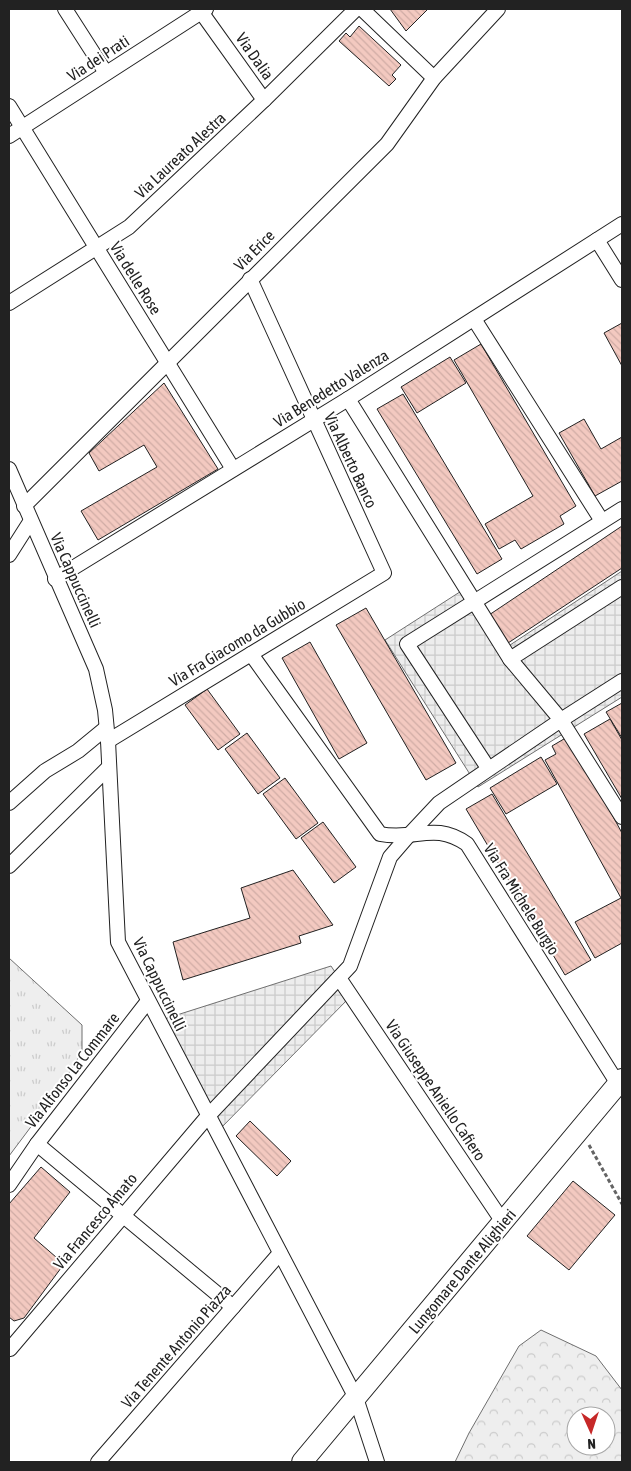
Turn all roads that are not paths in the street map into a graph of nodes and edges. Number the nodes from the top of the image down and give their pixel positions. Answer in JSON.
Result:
{"nodes":[{"id":1,"x":65,"y":9,"type":"edge"},
{"id":2,"x":356,"y":9,"type":"edge"},
{"id":3,"x":362,"y":9,"type":"edge"},
{"id":4,"x":498,"y":9,"type":"edge"},
{"id":5,"x":202,"y":10,"type":"edge"},
{"id":6,"x":106,"y":73,"type":"junction"},
{"id":7,"x":434,"y":78,"type":"junction"},
{"id":8,"x":264,"y":100,"type":"junction"},
{"id":9,"x":9,"y":106,"type":"edge"},
{"id":10,"x":22,"y":127,"type":"junction"},
{"id":11,"x":9,"y":136,"type":"edge"},
{"id":12,"x":621,"y":226,"type":"edge"},
{"id":13,"x":597,"y":240,"type":"junction"},
{"id":14,"x":96,"y":247,"type":"junction"},
{"id":15,"x":250,"y":279,"type":"junction"},
{"id":16,"x":622,"y":280,"type":"edge"},
{"id":17,"x":9,"y":303,"type":"edge"},
{"id":18,"x":474,"y":320,"type":"junction"},
{"id":19,"x":167,"y":362,"type":"junction"},
{"id":20,"x":348,"y":399,"type":"junction"},
{"id":21,"x":314,"y":418,"type":"junction"},
{"id":22,"x":9,"y":469,"type":"edge"},
{"id":23,"x":233,"y":469,"type":"junction"},
{"id":24,"x":24,"y":506,"type":"junction"},
{"id":25,"x":622,"y":508,"type":"edge"},
{"id":26,"x":602,"y":521,"type":"junction"},
{"id":27,"x":30,"y":522,"type":"junction"},
{"id":28,"x":9,"y":555,"type":"edge"},
{"id":29,"x":384,"y":573,"type":"joint"},
{"id":30,"x":55,"y":579,"type":"junction"},
{"id":31,"x":622,"y":587,"type":"edge"},
{"id":32,"x":475,"y":602,"type":"junction"},
{"id":33,"x":251,"y":654,"type":"junction"},
{"id":34,"x":510,"y":659,"type":"junction"},
{"id":35,"x":622,"y":681,"type":"edge"},
{"id":36,"x":561,"y":720,"type":"junction"},
{"id":37,"x":107,"y":735,"type":"junction"},
{"id":38,"x":109,"y":767,"type":"junction"},
{"id":39,"x":488,"y":768,"type":"junction"},
{"id":40,"x":9,"y":803,"type":"edge"},
{"id":41,"x":622,"y":817,"type":"edge"},
{"id":42,"x":408,"y":835,"type":"junction"},
{"id":43,"x":9,"y":866,"type":"edge"},
{"id":44,"x":339,"y":978,"type":"junction"},
{"id":45,"x":148,"y":1001,"type":"junction"},
{"id":46,"x":620,"y":1081,"type":"edge"},
{"id":47,"x":208,"y":1116,"type":"junction"},
{"id":48,"x":37,"y":1144,"type":"junction"},
{"id":49,"x":9,"y":1185,"type":"edge"},
{"id":50,"x":123,"y":1216,"type":"junction"},
{"id":51,"x":503,"y":1222,"type":"junction"},
{"id":52,"x":280,"y":1252,"type":"junction"},
{"id":53,"x":233,"y":1307,"type":"junction"},
{"id":54,"x":10,"y":1349,"type":"edge"},
{"id":55,"x":356,"y":1398,"type":"junction"},
{"id":56,"x":98,"y":1462,"type":"edge"},
{"id":57,"x":302,"y":1462,"type":"edge"},
{"id":58,"x":377,"y":1462,"type":"edge"}],
"edges":[{"from":1,"to":6,"type":"street"},
{"from":2,"to":8,"type":"street","name":"Via Laureato Alestra"},
{"from":3,"to":7,"type":"street"},
{"from":4,"to":7,"type":"street","name":"Via Erice"},
{"from":5,"to":6,"type":"street","name":"Via dei Prati"},
{"from":5,"to":8,"type":"street","name":"Via Dalia"},
{"from":6,"to":10,"type":"street","name":"Via dei Prati"},
{"from":7,"to":15,"type":"street","name":"Via Erice"},
{"from":8,"to":14,"type":"street","name":"Via Laureato Alestra"},
{"from":9,"to":10,"type":"street","name":"Via delle Rose"},
{"from":10,"to":11,"type":"street","name":"Via dei Prati"},
{"from":10,"to":14,"type":"street","name":"Via delle Rose"},
{"from":12,"to":13,"type":"street","name":"Via Benedetto Valenza"},
{"from":13,"to":16,"type":"street"},
{"from":13,"to":18,"type":"street","name":"Via Benedetto Valenza"},
{"from":14,"to":17,"type":"street","name":"Via Laureato Alestra"},
{"from":14,"to":19,"type":"street","name":"Via delle Rose"},
{"from":15,"to":19,"type":"street","name":"Via Erice"},
{"from":15,"to":21,"type":"street","name":"Via Alberto Banco"},
{"from":18,"to":20,"type":"street","name":"Via Benedetto Valenza"},
{"from":18,"to":26,"type":"street"},
{"from":19,"to":23,"type":"street","name":"Via delle Rose"},
{"from":19,"to":24,"type":"street","name":"Via Erice"},
{"from":20,"to":21,"type":"street","name":"Via Benedetto Valenza"},
{"from":20,"to":32,"type":"street"},
{"from":21,"to":23,"type":"street","name":"Via Benedetto Valenza"},
{"from":21,"to":29,"type":"street","name":"Via Alberto Banco"},
{"from":22,"to":24,"type":"street","name":"Via Cappuccinelli"},
{"from":23,"to":30,"type":"street","name":"Via Benedetto Valenza"},
{"from":24,"to":27,"type":"street","name":"Via Cappuccinelli"},
{"from":25,"to":26,"type":"street"},
{"from":26,"to":32,"type":"street"},
{"from":27,"to":28,"type":"street"},
{"from":27,"to":30,"type":"street","name":"Via Cappuccinelli"},
{"from":29,"to":33,"type":"street","name":"Via Fra Giacomo da Gubbio"},
{"from":30,"to":37,"type":"street","name":"Via Cappuccinelli"},
{"from":31,"to":34,"type":"street"},
{"from":32,"to":34,"type":"street"},
{"from":32,"to":39,"type":"street"},
{"from":33,"to":37,"type":"street","name":"Via Fra Giacomo da Gubbio"},
{"from":33,"to":42,"type":"street","name":"Via Fra Michele Burgio"},
{"from":34,"to":36,"type":"street"},
{"from":35,"to":36,"type":"street"},
{"from":36,"to":39,"type":"street"},
{"from":36,"to":41,"type":"street"},
{"from":37,"to":38,"type":"street","name":"Via Cappuccinelli"},
{"from":37,"to":40,"type":"street","name":"Via Fra Giacomo da Gubbio"},
{"from":38,"to":43,"type":"street"},
{"from":38,"to":45,"type":"street","name":"Via Cappuccinelli"},
{"from":39,"to":42,"type":"street"},
{"from":42,"to":44,"type":"street"},
{"from":42,"to":46,"type":"street","name":"Via Fra Michele Burgio"},
{"from":44,"to":47,"type":"street","name":"Via Francesco Amato"},
{"from":44,"to":51,"type":"street","name":"Via Giuseppe Aniello Cafiero"},
{"from":45,"to":47,"type":"street","name":"Via Cappuccinelli"},
{"from":45,"to":48,"type":"street","name":"Via Alfonso La Commare"},
{"from":46,"to":51,"type":"main road","name":"Lungomare Dante Alighieri"},
{"from":47,"to":50,"type":"street","name":"Via Francesco Amato"},
{"from":47,"to":52,"type":"street","name":"Via Cappuccinelli"},
{"from":48,"to":49,"type":"street","name":"Via Alfonso La Commare"},
{"from":48,"to":50,"type":"street"},
{"from":50,"to":53,"type":"street"},
{"from":50,"to":54,"type":"street","name":"Via Francesco Amato"},
{"from":51,"to":55,"type":"main road","name":"Lungomare Dante Alighieri"},
{"from":52,"to":53,"type":"street","name":"Via Tenente Antonio Piazza"},
{"from":52,"to":55,"type":"street","name":"Via Cappuccinelli"},
{"from":53,"to":56,"type":"street","name":"Via Tenente Antonio Piazza"},
{"from":55,"to":57,"type":"main road","name":"Lungomare Dante Alighieri"},
{"from":55,"to":58,"type":"street","name":"Via Cappuccinelli"}]}
